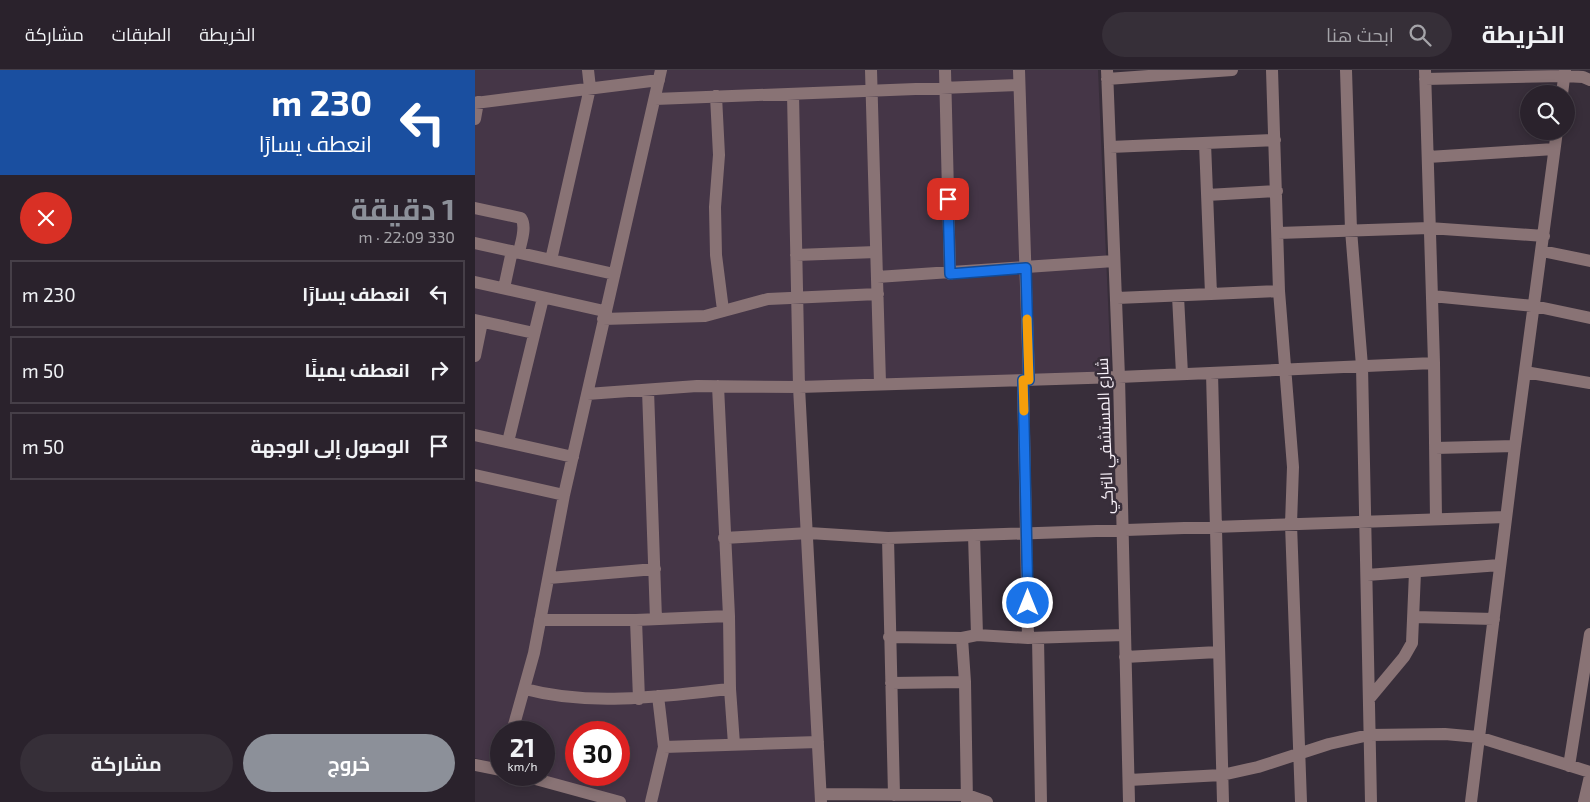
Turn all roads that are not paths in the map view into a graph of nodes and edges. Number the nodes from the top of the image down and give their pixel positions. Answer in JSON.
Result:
{"nodes":[{"id":1,"x":588,"y":70,"type":"edge"},
{"id":2,"x":871,"y":70,"type":"edge"},
{"id":3,"x":945,"y":70,"type":"edge"},
{"id":4,"x":1019,"y":70,"type":"edge"},
{"id":5,"x":1232,"y":70,"type":"edge"},
{"id":6,"x":1272,"y":70,"type":"edge"},
{"id":7,"x":1346,"y":70,"type":"edge"},
{"id":8,"x":1198,"y":71,"type":"edge"},
{"id":9,"x":1565,"y":73,"type":"edge"},
{"id":10,"x":1107,"y":74,"type":"edge"},
{"id":11,"x":1425,"y":74,"type":"edge"},
{"id":12,"x":660,"y":75,"type":"edge"},
{"id":13,"x":1590,"y":80,"type":"edge"},
{"id":14,"x":1019,"y":85,"type":"junction"},
{"id":15,"x":590,"y":88,"type":"junction"},
{"id":16,"x":945,"y":88,"type":"junction"},
{"id":17,"x":871,"y":92,"type":"junction"},
{"id":18,"x":793,"y":94,"type":"junction"},
{"id":19,"x":716,"y":96,"type":"junction"},
{"id":20,"x":655,"y":99,"type":"junction"},
{"id":21,"x":477,"y":102,"type":"edge"},
{"id":22,"x":475,"y":119,"type":"edge"},
{"id":23,"x":1275,"y":140,"type":"junction"},
{"id":24,"x":1556,"y":140,"type":"edge"},
{"id":25,"x":1205,"y":144,"type":"junction"},
{"id":26,"x":1110,"y":147,"type":"junction"},
{"id":27,"x":1555,"y":149,"type":"junction"},
{"id":28,"x":1427,"y":157,"type":"junction"},
{"id":29,"x":1277,"y":191,"type":"junction"},
{"id":30,"x":1207,"y":195,"type":"junction"},
{"id":31,"x":475,"y":208,"type":"edge"},
{"id":32,"x":1429,"y":228,"type":"junction"},
{"id":33,"x":1351,"y":230,"type":"junction"},
{"id":34,"x":1278,"y":233,"type":"junction"},
{"id":35,"x":1544,"y":236,"type":"junction"},
{"id":36,"x":475,"y":242,"type":"edge"},
{"id":37,"x":1542,"y":251,"type":"junction"},
{"id":38,"x":516,"y":252,"type":"junction"},
{"id":39,"x":876,"y":252,"type":"junction"},
{"id":40,"x":796,"y":254,"type":"junction"},
{"id":41,"x":551,"y":260,"type":"junction"},
{"id":42,"x":1115,"y":261,"type":"junction"},
{"id":43,"x":1590,"y":261,"type":"edge"},
{"id":44,"x":1026,"y":268,"type":"junction"},
{"id":45,"x":614,"y":274,"type":"junction"},
{"id":46,"x":950,"y":274,"type":"junction"},
{"id":47,"x":877,"y":277,"type":"junction"},
{"id":48,"x":475,"y":282,"type":"edge"},
{"id":49,"x":504,"y":288,"type":"junction"},
{"id":50,"x":1279,"y":290,"type":"junction"},
{"id":51,"x":878,"y":294,"type":"junction"},
{"id":52,"x":1211,"y":294,"type":"junction"},
{"id":53,"x":797,"y":296,"type":"junction"},
{"id":54,"x":1178,"y":296,"type":"junction"},
{"id":55,"x":1432,"y":296,"type":"junction"},
{"id":56,"x":543,"y":298,"type":"junction"},
{"id":57,"x":1117,"y":298,"type":"junction"},
{"id":58,"x":1533,"y":306,"type":"junction"},
{"id":59,"x":723,"y":310,"type":"junction"},
{"id":60,"x":604,"y":315,"type":"junction"},
{"id":61,"x":1590,"y":318,"type":"edge"},
{"id":62,"x":479,"y":321,"type":"edge"},
{"id":63,"x":534,"y":333,"type":"junction"},
{"id":64,"x":475,"y":356,"type":"edge"},
{"id":65,"x":1434,"y":363,"type":"junction"},
{"id":66,"x":1362,"y":366,"type":"junction"},
{"id":67,"x":1284,"y":369,"type":"junction"},
{"id":68,"x":1525,"y":372,"type":"junction"},
{"id":69,"x":1212,"y":373,"type":"junction"},
{"id":70,"x":1182,"y":374,"type":"junction"},
{"id":71,"x":1119,"y":377,"type":"junction"},
{"id":72,"x":1026,"y":380,"type":"junction"},
{"id":73,"x":880,"y":383,"type":"junction"},
{"id":74,"x":1590,"y":383,"type":"edge"},
{"id":75,"x":718,"y":386,"type":"junction"},
{"id":76,"x":799,"y":387,"type":"junction"},
{"id":77,"x":649,"y":390,"type":"junction"},
{"id":78,"x":587,"y":394,"type":"junction"},
{"id":79,"x":475,"y":435,"type":"edge"},
{"id":80,"x":509,"y":442,"type":"junction"},
{"id":81,"x":1515,"y":446,"type":"junction"},
{"id":82,"x":1435,"y":448,"type":"junction"},
{"id":83,"x":573,"y":456,"type":"junction"},
{"id":84,"x":475,"y":476,"type":"edge"},
{"id":85,"x":564,"y":495,"type":"junction"},
{"id":86,"x":1506,"y":517,"type":"junction"},
{"id":87,"x":1435,"y":519,"type":"junction"},
{"id":88,"x":1365,"y":521,"type":"junction"},
{"id":89,"x":1291,"y":524,"type":"junction"},
{"id":90,"x":1216,"y":525,"type":"junction"},
{"id":91,"x":1123,"y":529,"type":"junction"},
{"id":92,"x":809,"y":533,"type":"junction"},
{"id":93,"x":1028,"y":533,"type":"junction"},
{"id":94,"x":973,"y":535,"type":"junction"},
{"id":95,"x":724,"y":538,"type":"junction"},
{"id":96,"x":888,"y":538,"type":"junction"},
{"id":97,"x":1500,"y":565,"type":"junction"},
{"id":98,"x":655,"y":569,"type":"junction"},
{"id":99,"x":1415,"y":572,"type":"junction"},
{"id":100,"x":1367,"y":576,"type":"junction"},
{"id":101,"x":549,"y":578,"type":"junction"},
{"id":102,"x":729,"y":616,"type":"junction"},
{"id":103,"x":1415,"y":617,"type":"junction"},
{"id":104,"x":656,"y":619,"type":"junction"},
{"id":105,"x":1494,"y":619,"type":"junction"},
{"id":106,"x":540,"y":620,"type":"junction"},
{"id":107,"x":636,"y":620,"type":"junction"},
{"id":108,"x":1590,"y":634,"type":"edge"},
{"id":109,"x":977,"y":635,"type":"junction"},
{"id":110,"x":1124,"y":635,"type":"junction"},
{"id":111,"x":889,"y":637,"type":"junction"},
{"id":112,"x":961,"y":638,"type":"junction"},
{"id":113,"x":1033,"y":638,"type":"junction"},
{"id":114,"x":1218,"y":652,"type":"junction"},
{"id":115,"x":1125,"y":657,"type":"junction"},
{"id":116,"x":965,"y":682,"type":"junction"},
{"id":117,"x":891,"y":683,"type":"junction"},
{"id":118,"x":525,"y":689,"type":"junction"},
{"id":119,"x":730,"y":689,"type":"junction"},
{"id":120,"x":658,"y":696,"type":"junction"},
{"id":121,"x":639,"y":699,"type":"junction"},
{"id":122,"x":1369,"y":699,"type":"junction"},
{"id":123,"x":515,"y":721,"type":"edge"},
{"id":124,"x":1369,"y":735,"type":"junction"},
{"id":125,"x":1478,"y":737,"type":"junction"},
{"id":126,"x":818,"y":742,"type":"junction"},
{"id":127,"x":734,"y":744,"type":"junction"},
{"id":128,"x":664,"y":747,"type":"junction"},
{"id":129,"x":1299,"y":754,"type":"junction"},
{"id":130,"x":475,"y":765,"type":"edge"},
{"id":131,"x":1569,"y":766,"type":"junction"},
{"id":132,"x":490,"y":767,"type":"edge"},
{"id":133,"x":1590,"y":774,"type":"edge"},
{"id":134,"x":1221,"y":775,"type":"junction"},
{"id":135,"x":1129,"y":780,"type":"junction"},
{"id":136,"x":553,"y":786,"type":"edge"},
{"id":137,"x":894,"y":795,"type":"junction"},
{"id":138,"x":588,"y":798,"type":"edge"},
{"id":139,"x":821,"y":798,"type":"edge"},
{"id":140,"x":967,"y":798,"type":"edge"},
{"id":141,"x":620,"y":802,"type":"edge"},
{"id":142,"x":651,"y":802,"type":"edge"},
{"id":143,"x":987,"y":802,"type":"edge"},
{"id":144,"x":1041,"y":802,"type":"edge"},
{"id":145,"x":1129,"y":802,"type":"edge"},
{"id":146,"x":1223,"y":802,"type":"edge"},
{"id":147,"x":1301,"y":802,"type":"edge"},
{"id":148,"x":1371,"y":802,"type":"edge"},
{"id":149,"x":1471,"y":802,"type":"edge"},
{"id":150,"x":1584,"y":802,"type":"edge"}],
"edges":[{"from":1,"to":15,"type":"street"},
{"from":2,"to":17,"type":"street"},
{"from":3,"to":16,"type":"street"},
{"from":4,"to":14,"type":"street"},
{"from":5,"to":8,"type":"street"},
{"from":6,"to":23,"type":"street"},
{"from":7,"to":33,"type":"street"},
{"from":8,"to":10,"type":"street"},
{"from":9,"to":11,"type":"street"},
{"from":9,"to":13,"type":"street"},
{"from":10,"to":26,"type":"street","name":"شارع المستشفي التركي"},
{"from":11,"to":28,"type":"street"},
{"from":12,"to":15,"type":"street"},
{"from":12,"to":20,"type":"street"},
{"from":14,"to":16,"type":"street"},
{"from":14,"to":44,"type":"street"},
{"from":15,"to":21,"type":"street"},
{"from":15,"to":41,"type":"street"},
{"from":16,"to":17,"type":"street"},
{"from":16,"to":46,"type":"street"},
{"from":17,"to":18,"type":"street"},
{"from":17,"to":39,"type":"street"},
{"from":18,"to":19,"type":"street"},
{"from":18,"to":40,"type":"street"},
{"from":19,"to":20,"type":"street"},
{"from":19,"to":59,"type":"street"},
{"from":20,"to":45,"type":"street"},
{"from":21,"to":22,"type":"street"},
{"from":23,"to":25,"type":"street"},
{"from":23,"to":29,"type":"street"},
{"from":24,"to":27,"type":"street"},
{"from":25,"to":26,"type":"street"},
{"from":25,"to":30,"type":"street"},
{"from":26,"to":42,"type":"street","name":"شارع المستشفي التركي"},
{"from":27,"to":28,"type":"street"},
{"from":27,"to":35,"type":"street"},
{"from":28,"to":32,"type":"street"},
{"from":29,"to":30,"type":"street"},
{"from":29,"to":34,"type":"street"},
{"from":30,"to":52,"type":"street"},
{"from":31,"to":38,"type":"street"},
{"from":32,"to":33,"type":"street"},
{"from":32,"to":35,"type":"street"},
{"from":32,"to":55,"type":"street"},
{"from":33,"to":34,"type":"street"},
{"from":33,"to":66,"type":"street"},
{"from":34,"to":50,"type":"street"},
{"from":35,"to":37,"type":"street"},
{"from":36,"to":38,"type":"street"},
{"from":37,"to":43,"type":"street"},
{"from":37,"to":58,"type":"street"},
{"from":38,"to":41,"type":"street"},
{"from":38,"to":49,"type":"street"},
{"from":39,"to":40,"type":"street"},
{"from":39,"to":47,"type":"street"},
{"from":40,"to":53,"type":"street"},
{"from":41,"to":45,"type":"street"},
{"from":42,"to":44,"type":"street"},
{"from":42,"to":57,"type":"street","name":"شارع المستشفي التركي"},
{"from":44,"to":46,"type":"street"},
{"from":44,"to":72,"type":"street"},
{"from":45,"to":60,"type":"street"},
{"from":46,"to":47,"type":"street"},
{"from":47,"to":51,"type":"street"},
{"from":48,"to":49,"type":"street"},
{"from":49,"to":56,"type":"street"},
{"from":50,"to":52,"type":"street"},
{"from":50,"to":67,"type":"street"},
{"from":51,"to":53,"type":"street"},
{"from":51,"to":73,"type":"street"},
{"from":52,"to":54,"type":"street"},
{"from":53,"to":59,"type":"street"},
{"from":53,"to":76,"type":"street"},
{"from":54,"to":57,"type":"street"},
{"from":54,"to":70,"type":"street"},
{"from":55,"to":58,"type":"street"},
{"from":55,"to":65,"type":"street"},
{"from":56,"to":60,"type":"street"},
{"from":56,"to":63,"type":"street"},
{"from":57,"to":71,"type":"street","name":"شارع المستشفي التركي"},
{"from":58,"to":61,"type":"street"},
{"from":58,"to":68,"type":"street"},
{"from":59,"to":60,"type":"street"},
{"from":60,"to":78,"type":"street"},
{"from":62,"to":63,"type":"street"},
{"from":62,"to":64,"type":"street"},
{"from":63,"to":80,"type":"street"},
{"from":65,"to":66,"type":"street"},
{"from":65,"to":82,"type":"street"},
{"from":66,"to":67,"type":"street"},
{"from":66,"to":88,"type":"street"},
{"from":67,"to":69,"type":"street"},
{"from":67,"to":89,"type":"street"},
{"from":68,"to":74,"type":"street"},
{"from":68,"to":81,"type":"street"},
{"from":69,"to":70,"type":"street"},
{"from":69,"to":90,"type":"street"},
{"from":70,"to":71,"type":"street"},
{"from":71,"to":72,"type":"street"},
{"from":71,"to":91,"type":"street","name":"شارع المستشفي التركي"},
{"from":72,"to":73,"type":"street"},
{"from":72,"to":93,"type":"street"},
{"from":73,"to":76,"type":"street"},
{"from":75,"to":76,"type":"street"},
{"from":75,"to":77,"type":"street"},
{"from":75,"to":95,"type":"street"},
{"from":76,"to":92,"type":"street"},
{"from":77,"to":78,"type":"street"},
{"from":77,"to":98,"type":"street"},
{"from":78,"to":83,"type":"street"},
{"from":79,"to":80,"type":"street"},
{"from":80,"to":83,"type":"street"},
{"from":81,"to":82,"type":"street"},
{"from":81,"to":86,"type":"street"},
{"from":82,"to":87,"type":"street"},
{"from":83,"to":85,"type":"street"},
{"from":84,"to":85,"type":"street"},
{"from":85,"to":101,"type":"street"},
{"from":86,"to":87,"type":"street"},
{"from":86,"to":97,"type":"street"},
{"from":87,"to":88,"type":"street"},
{"from":88,"to":89,"type":"street"},
{"from":88,"to":100,"type":"street"},
{"from":89,"to":90,"type":"street"},
{"from":89,"to":129,"type":"street"},
{"from":90,"to":91,"type":"street"},
{"from":90,"to":114,"type":"street"},
{"from":91,"to":93,"type":"street"},
{"from":91,"to":110,"type":"street","name":"شارع المستشفي التركي"},
{"from":92,"to":95,"type":"street"},
{"from":92,"to":96,"type":"street"},
{"from":92,"to":126,"type":"street"},
{"from":93,"to":94,"type":"street"},
{"from":93,"to":113,"type":"street"},
{"from":94,"to":96,"type":"street"},
{"from":94,"to":109,"type":"street"},
{"from":95,"to":102,"type":"street"},
{"from":96,"to":111,"type":"street"},
{"from":97,"to":99,"type":"street"},
{"from":97,"to":105,"type":"street"},
{"from":98,"to":101,"type":"street"},
{"from":98,"to":104,"type":"street"},
{"from":99,"to":100,"type":"street"},
{"from":99,"to":103,"type":"street"},
{"from":100,"to":122,"type":"street"},
{"from":101,"to":106,"type":"street"},
{"from":102,"to":104,"type":"street"},
{"from":102,"to":119,"type":"street"},
{"from":103,"to":105,"type":"street"},
{"from":103,"to":122,"type":"street"},
{"from":104,"to":107,"type":"street"},
{"from":105,"to":125,"type":"street"},
{"from":106,"to":107,"type":"street"},
{"from":106,"to":118,"type":"street"},
{"from":107,"to":121,"type":"street"},
{"from":108,"to":131,"type":"street"},
{"from":109,"to":112,"type":"street"},
{"from":109,"to":113,"type":"street"},
{"from":110,"to":113,"type":"street"},
{"from":110,"to":115,"type":"street","name":"شارع المستشفي التركي"},
{"from":111,"to":112,"type":"street"},
{"from":111,"to":117,"type":"street"},
{"from":112,"to":116,"type":"street"},
{"from":113,"to":144,"type":"street"},
{"from":114,"to":115,"type":"street"},
{"from":114,"to":134,"type":"street"},
{"from":115,"to":135,"type":"street","name":"شارع المستشفي التركي"},
{"from":116,"to":117,"type":"street"},
{"from":116,"to":140,"type":"street"},
{"from":117,"to":137,"type":"street"},
{"from":118,"to":121,"type":"street"},
{"from":118,"to":123,"type":"street"},
{"from":119,"to":120,"type":"street"},
{"from":119,"to":127,"type":"street"},
{"from":120,"to":121,"type":"street"},
{"from":120,"to":128,"type":"street"},
{"from":122,"to":124,"type":"street"},
{"from":124,"to":125,"type":"street"},
{"from":124,"to":129,"type":"street"},
{"from":124,"to":148,"type":"street"},
{"from":125,"to":131,"type":"street"},
{"from":125,"to":149,"type":"street"},
{"from":126,"to":127,"type":"street"},
{"from":126,"to":139,"type":"street"},
{"from":127,"to":128,"type":"street"},
{"from":128,"to":142,"type":"street"},
{"from":129,"to":134,"type":"street"},
{"from":129,"to":147,"type":"street"},
{"from":130,"to":132,"type":"street"},
{"from":131,"to":133,"type":"street"},
{"from":133,"to":150,"type":"street"},
{"from":134,"to":135,"type":"street"},
{"from":134,"to":146,"type":"street"},
{"from":135,"to":145,"type":"street","name":"شارع المستشفي التركي"},
{"from":136,"to":138,"type":"street"},
{"from":137,"to":139,"type":"street"},
{"from":137,"to":140,"type":"street"},
{"from":138,"to":141,"type":"street"},
{"from":140,"to":143,"type":"street"}]}
